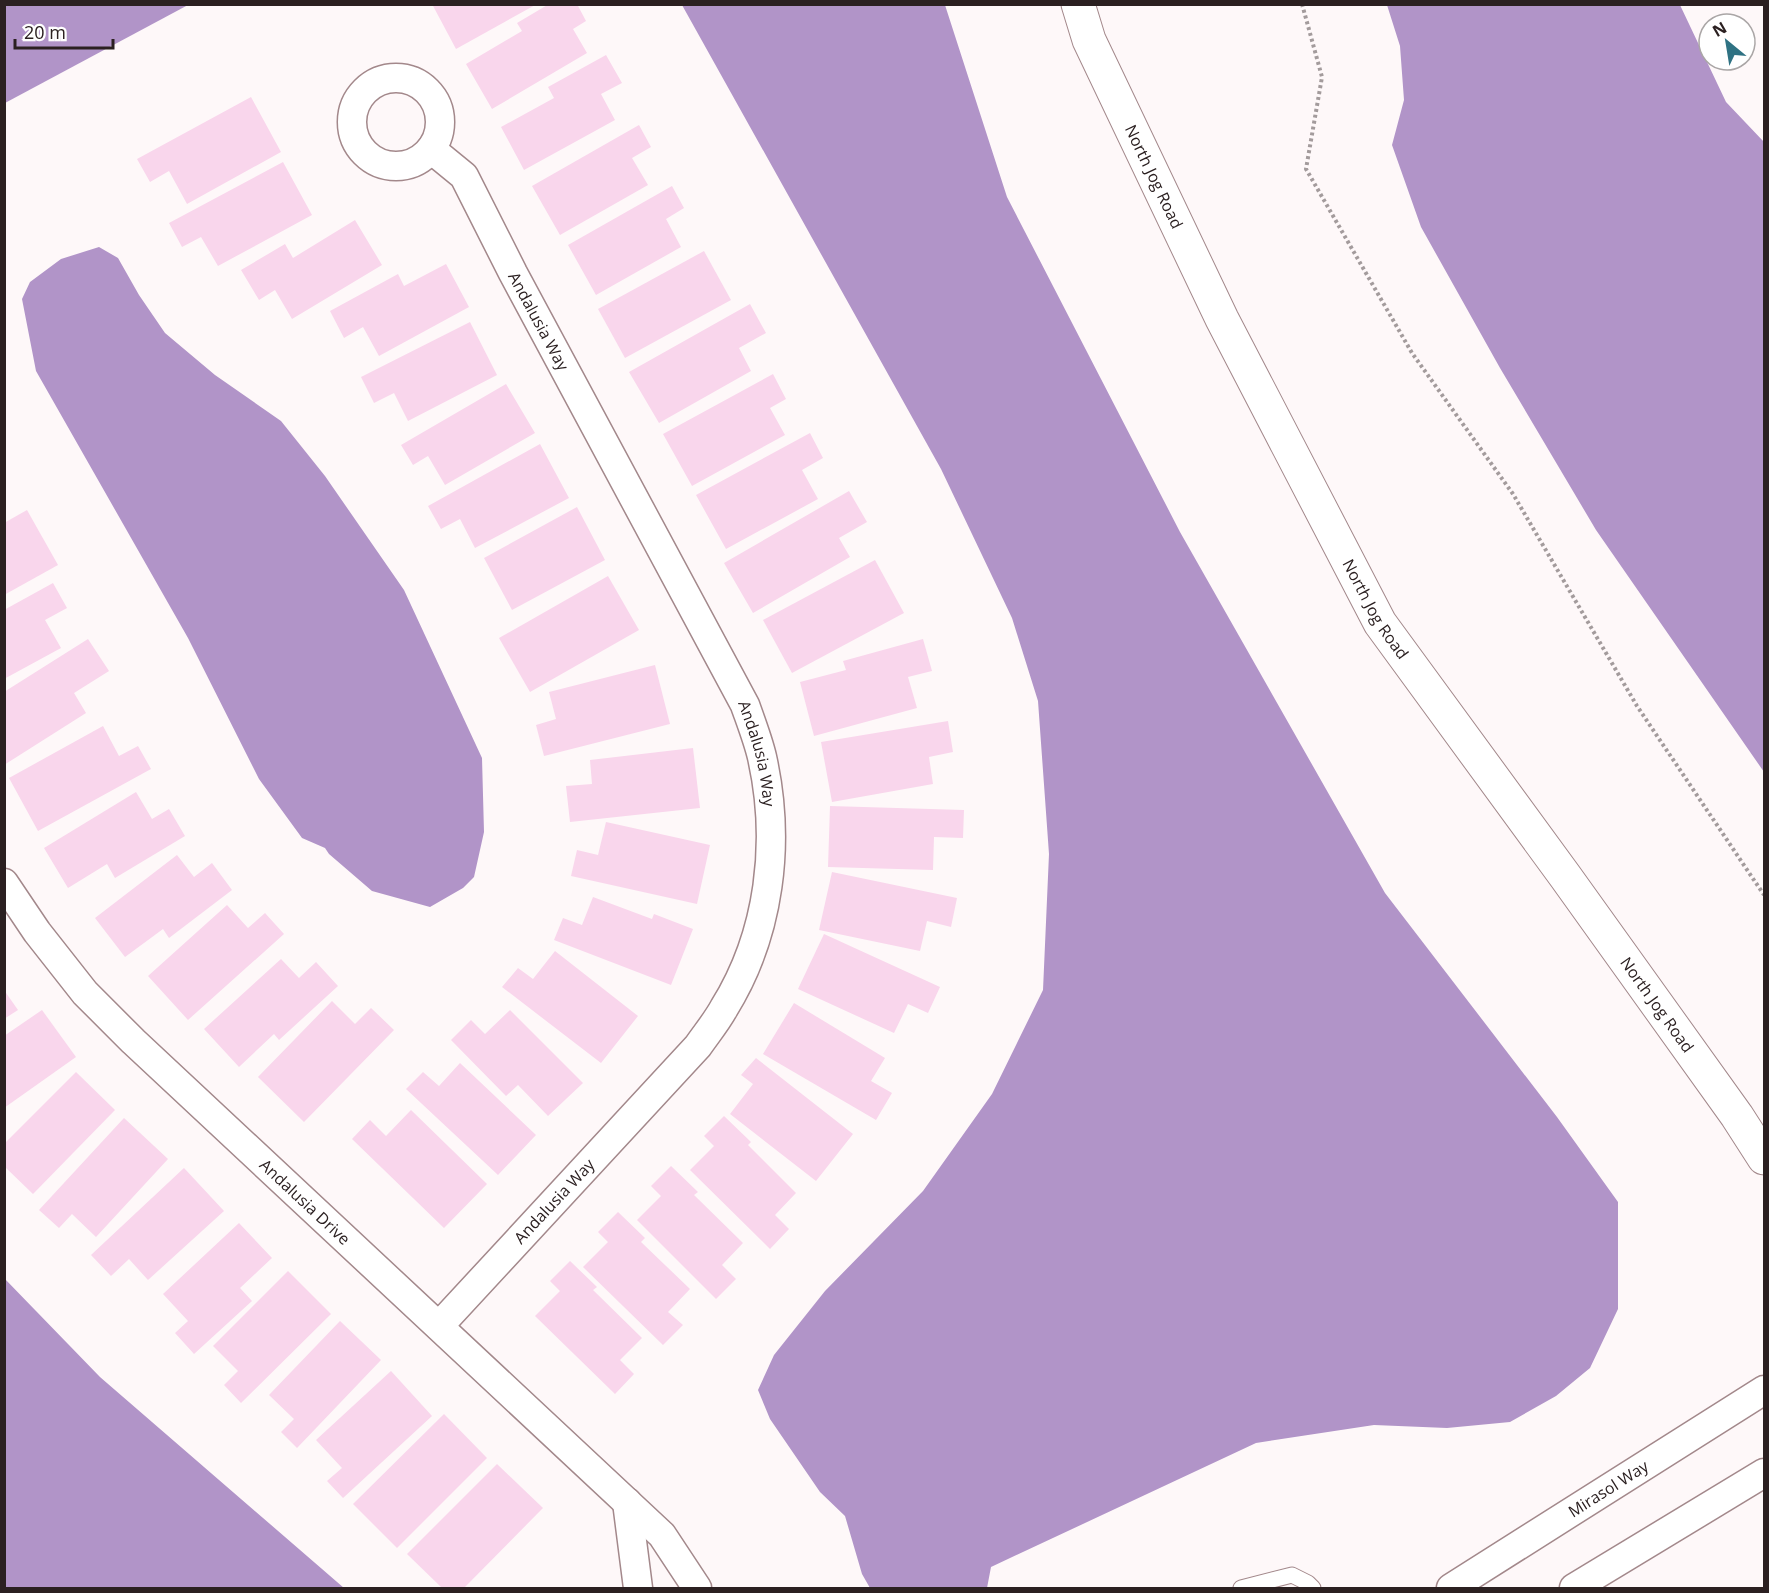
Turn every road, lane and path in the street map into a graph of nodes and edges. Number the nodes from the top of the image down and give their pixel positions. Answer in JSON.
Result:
{"nodes":[{"id":1,"x":1078,"y":4,"type":"edge"},
{"id":2,"x":1302,"y":4,"type":"edge"},
{"id":3,"x":431,"y":149,"type":"dead end"},
{"id":4,"x":4,"y":883,"type":"edge"},
{"id":5,"x":1764,"y":895,"type":"edge"},
{"id":6,"x":1764,"y":1158,"type":"edge"},
{"id":7,"x":439,"y":1326,"type":"junction"},
{"id":8,"x":1764,"y":1390,"type":"edge"},
{"id":9,"x":1764,"y":1473,"type":"edge"},
{"id":10,"x":627,"y":1502,"type":"junction"},
{"id":11,"x":638,"y":1588,"type":"edge"},
{"id":12,"x":697,"y":1588,"type":"edge"},
{"id":13,"x":1241,"y":1588,"type":"edge"},
{"id":14,"x":1313,"y":1588,"type":"edge"},
{"id":15,"x":1451,"y":1588,"type":"edge"},
{"id":16,"x":1574,"y":1588,"type":"edge"}],
"edges":[{"from":1,"to":6,"type":"street","name":"North Jog Road"},
{"from":2,"to":5,"type":"path"},
{"from":3,"to":7,"type":"street","name":"Andalusia Way"},
{"from":4,"to":7,"type":"street","name":"Andalusia Drive"},
{"from":7,"to":10,"type":"street","name":"Andalusia Drive"},
{"from":8,"to":15,"type":"street","name":"Mirasol Way"},
{"from":9,"to":16,"type":"street"},
{"from":10,"to":11,"type":"street"},
{"from":10,"to":12,"type":"street","name":"Andalusia Drive"},
{"from":13,"to":14,"type":"lane"}]}
